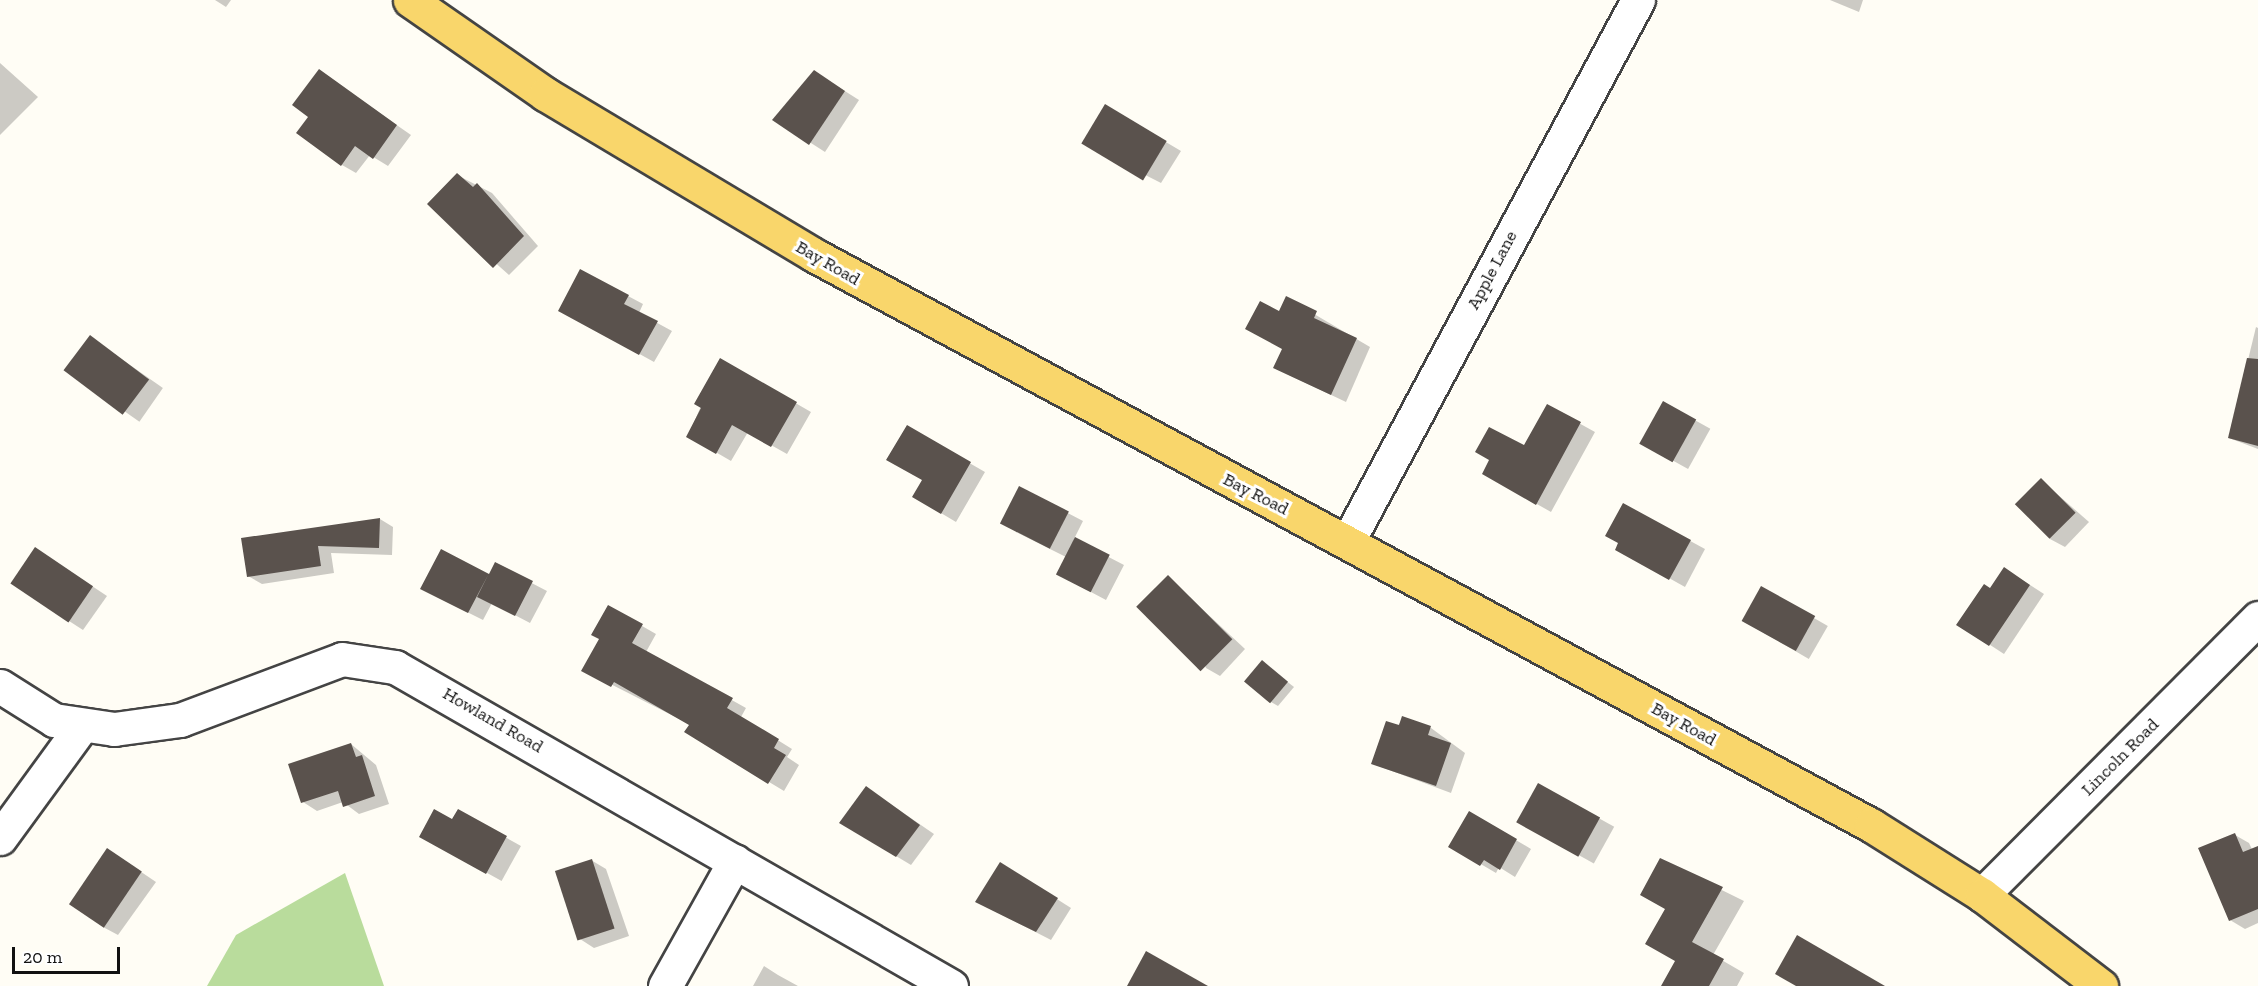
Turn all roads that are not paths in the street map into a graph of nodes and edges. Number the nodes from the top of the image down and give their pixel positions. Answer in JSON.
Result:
{"nodes":[{"id":1,"x":410,"y":0,"type":"edge"},
{"id":2,"x":1638,"y":0,"type":"edge"},
{"id":3,"x":1348,"y":541,"type":"junction"},
{"id":4,"x":2258,"y":618,"type":"edge"},
{"id":5,"x":0,"y":686,"type":"edge"},
{"id":6,"x":81,"y":727,"type":"junction"},
{"id":7,"x":0,"y":838,"type":"edge"},
{"id":8,"x":735,"y":861,"type":"junction"},
{"id":9,"x":1982,"y":895,"type":"junction"},
{"id":10,"x":665,"y":986,"type":"edge"},
{"id":11,"x":951,"y":986,"type":"edge"},
{"id":12,"x":2101,"y":986,"type":"edge"}],
"edges":[{"from":1,"to":3,"type":"main road","name":"Bay Road"},
{"from":2,"to":3,"type":"street","name":"Apple Lane"},
{"from":3,"to":9,"type":"main road","name":"Bay Road"},
{"from":4,"to":9,"type":"street","name":"Lincoln Road"},
{"from":5,"to":6,"type":"street","name":"Howland Road"},
{"from":6,"to":7,"type":"street"},
{"from":6,"to":8,"type":"street","name":"Howland Road"},
{"from":8,"to":10,"type":"street"},
{"from":8,"to":11,"type":"street","name":"Howland Road"},
{"from":9,"to":12,"type":"main road","name":"Bay Road"}]}
